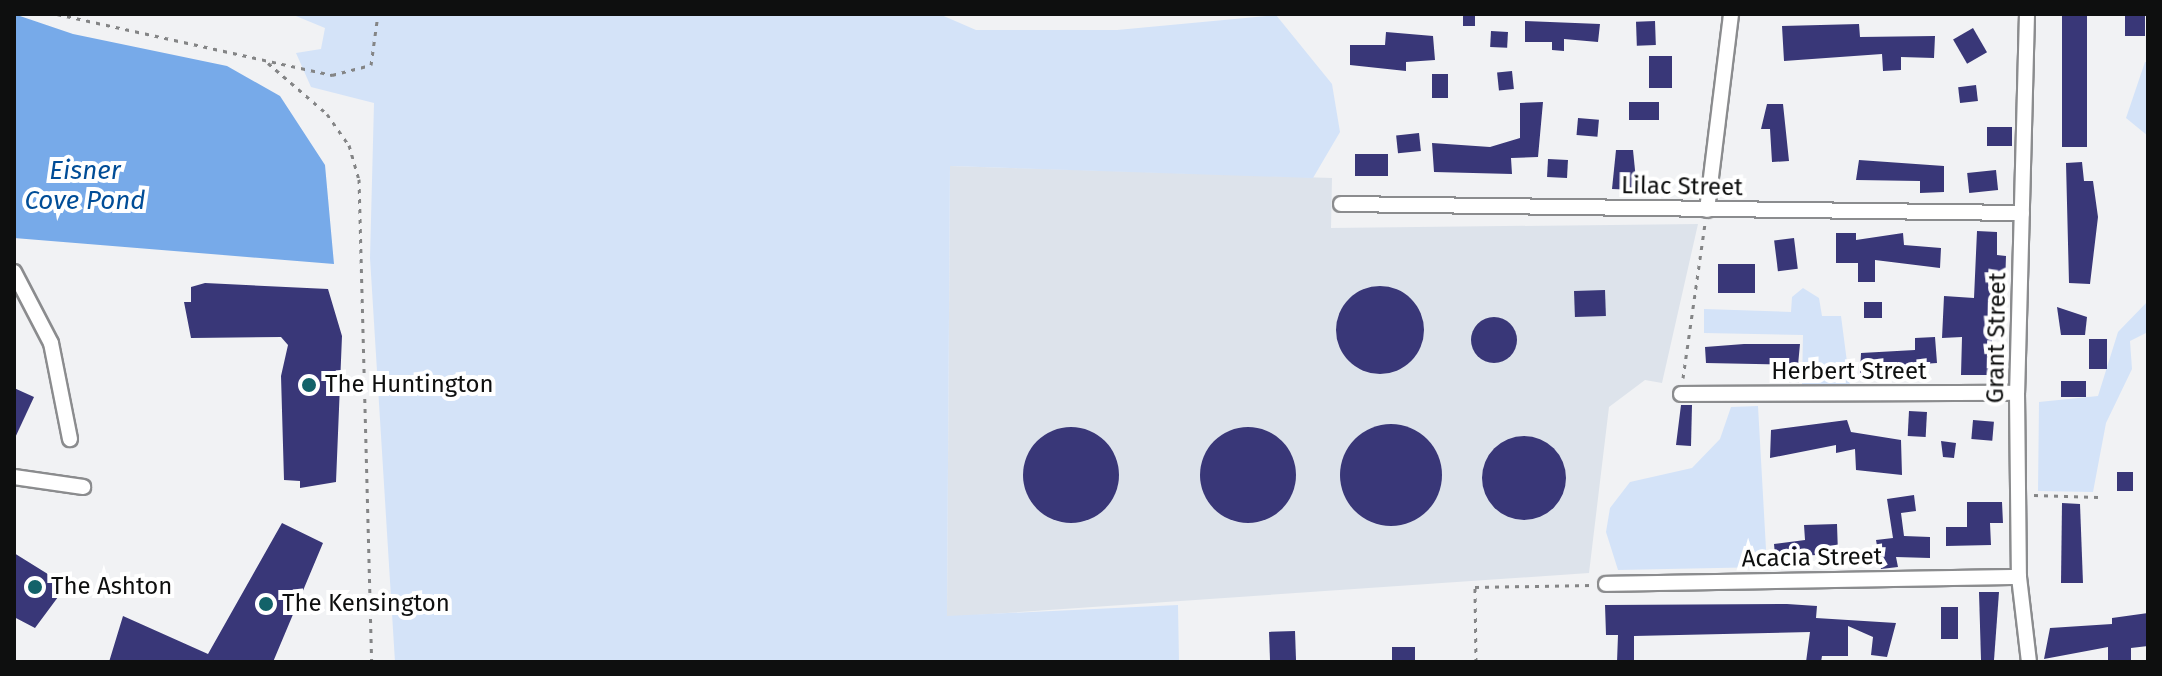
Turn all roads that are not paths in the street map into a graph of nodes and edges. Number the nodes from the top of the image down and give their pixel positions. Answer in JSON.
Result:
{"nodes":[{"id":1,"x":1731,"y":14,"type":"edge"},
{"id":2,"x":2027,"y":14,"type":"edge"},
{"id":3,"x":1341,"y":204,"type":"dead end"},
{"id":4,"x":1707,"y":210,"type":"junction"},
{"id":5,"x":2022,"y":213,"type":"junction"},
{"id":6,"x":16,"y":278,"type":"edge"},
{"id":7,"x":2017,"y":393,"type":"junction"},
{"id":8,"x":1681,"y":394,"type":"road end"},
{"id":9,"x":70,"y":439,"type":"dead end"},
{"id":10,"x":14,"y":477,"type":"edge"},
{"id":11,"x":83,"y":487,"type":"dead end"},
{"id":12,"x":2019,"y":577,"type":"junction"},
{"id":13,"x":1606,"y":584,"type":"road end"},
{"id":14,"x":2029,"y":662,"type":"edge"}],
"edges":[{"from":1,"to":4,"type":"street"},
{"from":2,"to":5,"type":"street","name":"Grant Street"},
{"from":3,"to":4,"type":"street","name":"Lilac Street"},
{"from":4,"to":5,"type":"street","name":"Lilac Street"},
{"from":5,"to":7,"type":"street","name":"Grant Street"},
{"from":6,"to":9,"type":"street"},
{"from":7,"to":8,"type":"street","name":"Herbert Street"},
{"from":7,"to":12,"type":"street","name":"Grant Street"},
{"from":10,"to":11,"type":"street"},
{"from":12,"to":13,"type":"street","name":"Acacia Street"},
{"from":12,"to":14,"type":"street","name":"Grant Street"}]}
